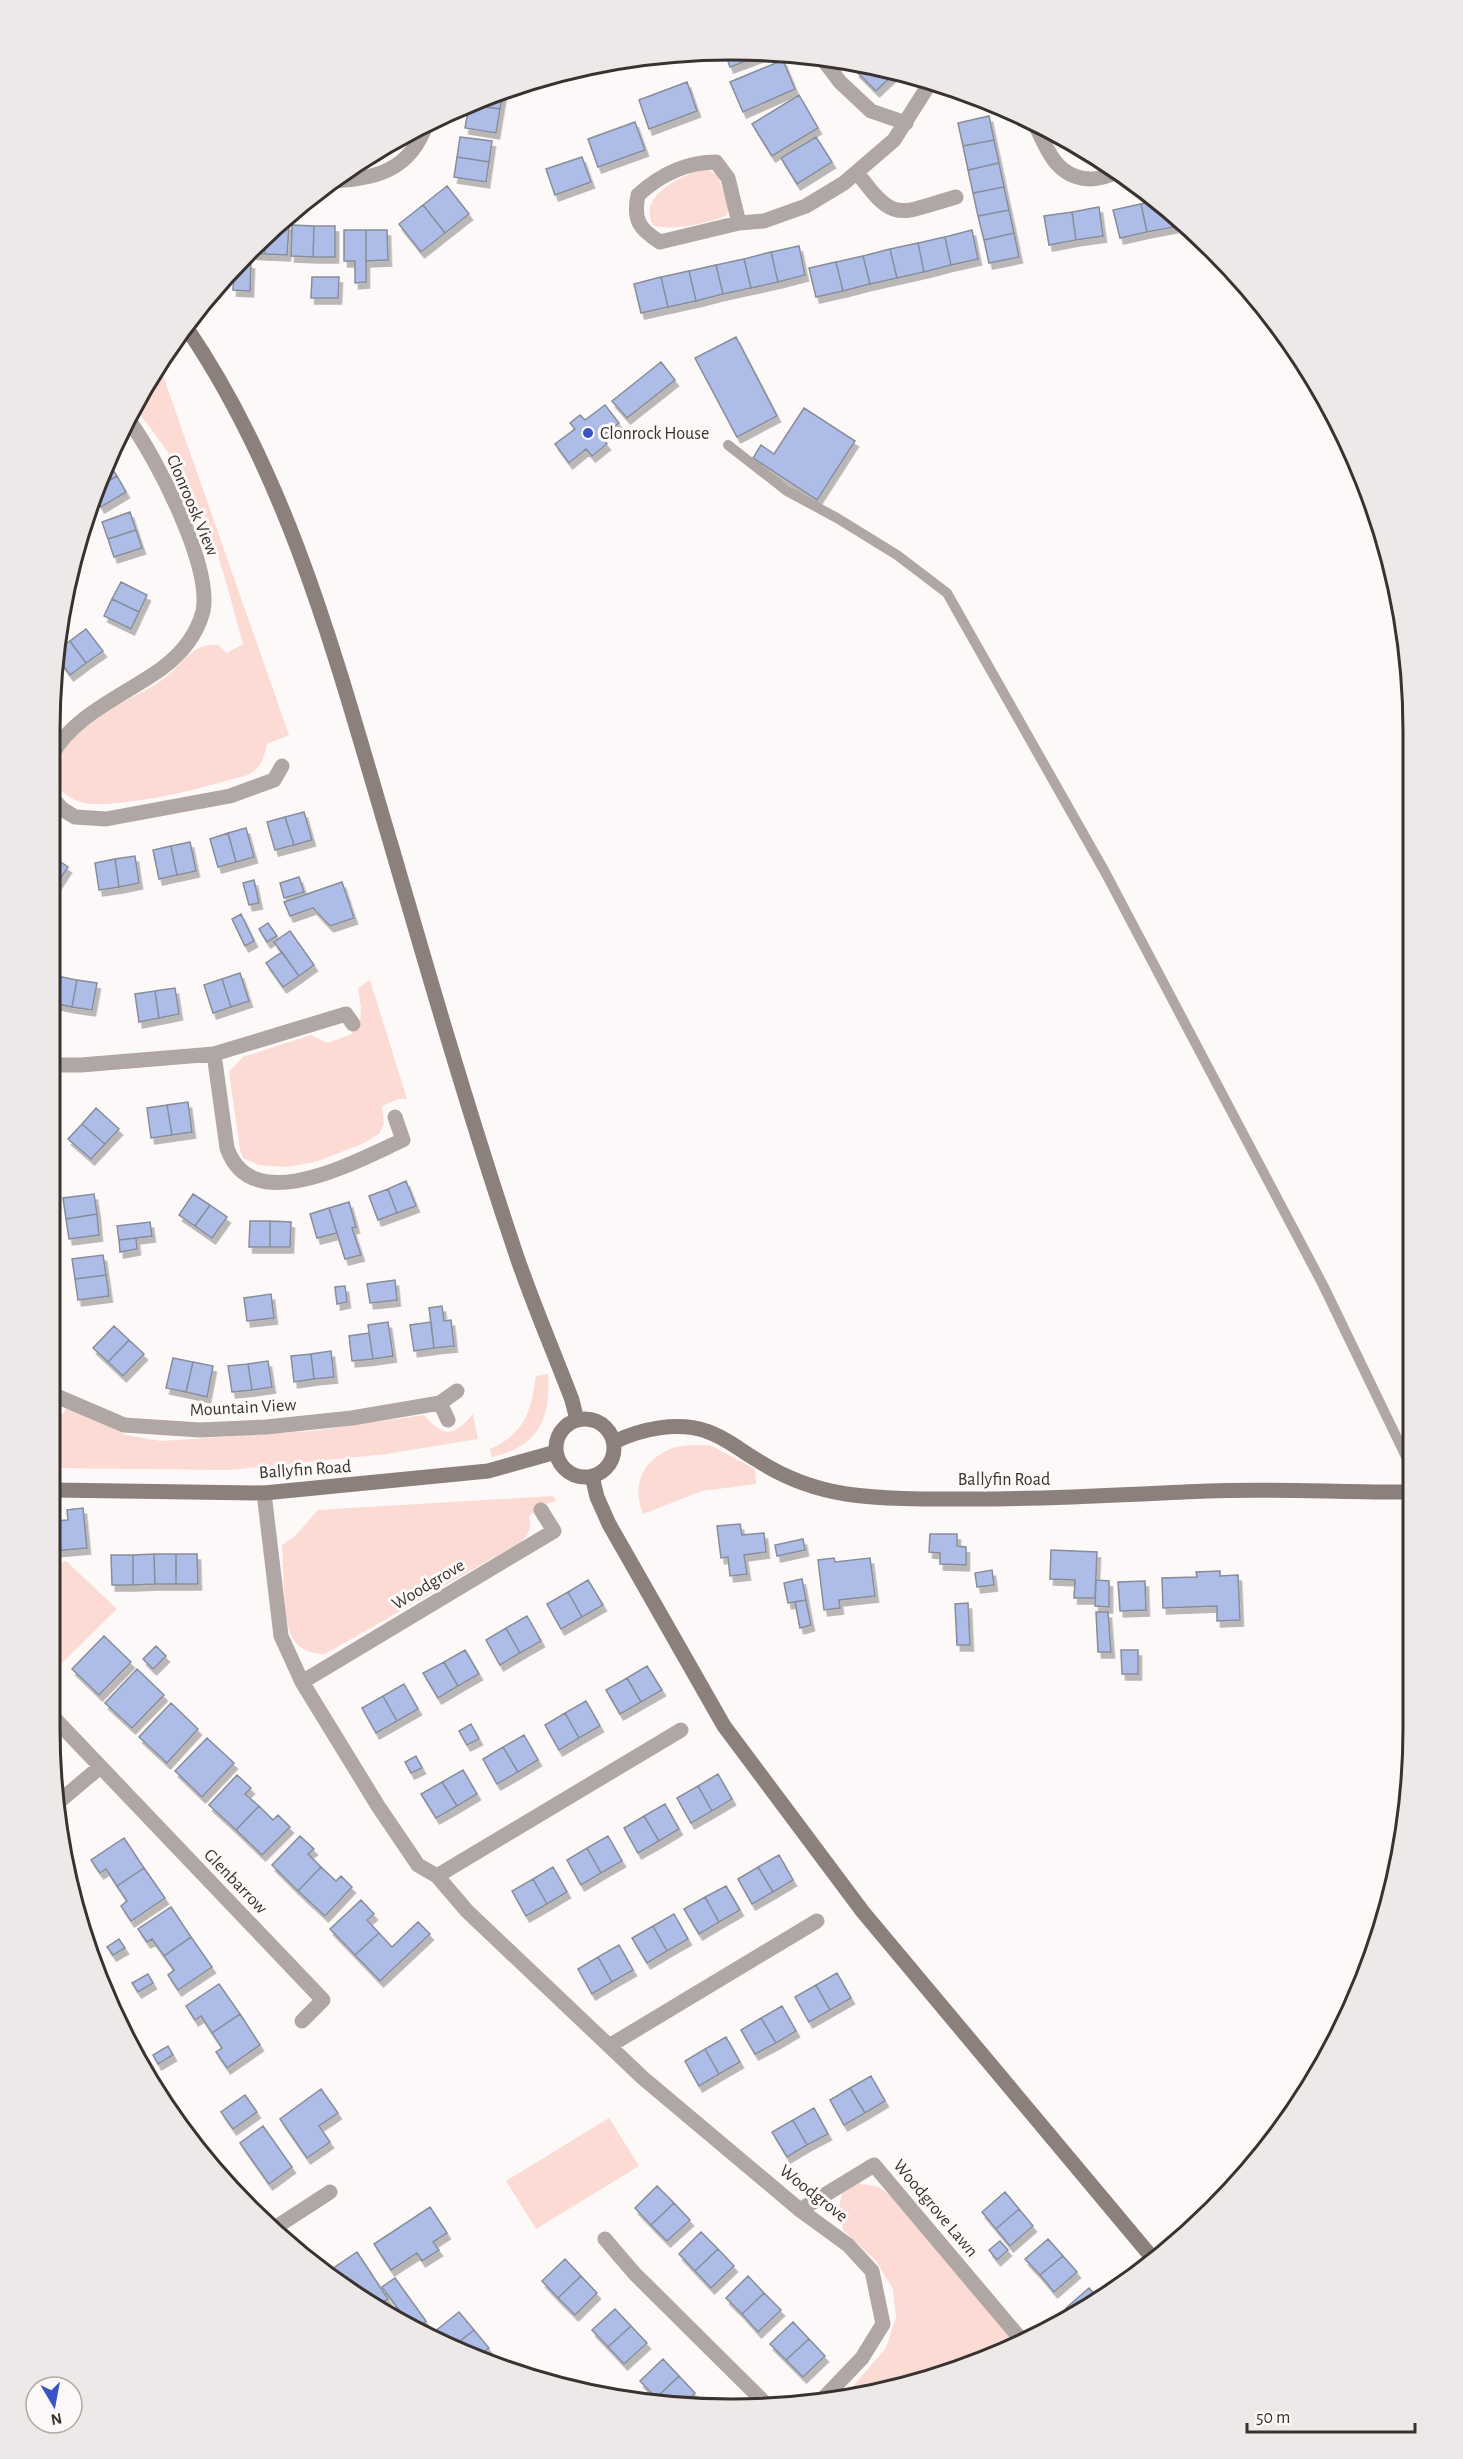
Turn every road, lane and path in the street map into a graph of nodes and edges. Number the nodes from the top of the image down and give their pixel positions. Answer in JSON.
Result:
{"nodes":[{"id":1,"x":829,"y":68,"type":"edge"},
{"id":2,"x":926,"y":90,"type":"edge"},
{"id":3,"x":906,"y":123,"type":"junction"},
{"id":4,"x":1041,"y":136,"type":"edge"},
{"id":5,"x":420,"y":137,"type":"edge"},
{"id":6,"x":857,"y":172,"type":"junction"},
{"id":7,"x":1108,"y":175,"type":"edge"},
{"id":8,"x":350,"y":179,"type":"edge"},
{"id":9,"x":956,"y":197,"type":"dead end"},
{"id":10,"x":739,"y":223,"type":"junction"},
{"id":11,"x":191,"y":334,"type":"edge"},
{"id":12,"x":133,"y":427,"type":"edge"},
{"id":13,"x":728,"y":445,"type":"dead end"},
{"id":14,"x":60,"y":744,"type":"edge"},
{"id":15,"x":282,"y":766,"type":"dead end"},
{"id":16,"x":60,"y":807,"type":"edge"},
{"id":17,"x":353,"y":1024,"type":"dead end"},
{"id":18,"x":214,"y":1054,"type":"junction"},
{"id":19,"x":60,"y":1065,"type":"edge"},
{"id":20,"x":395,"y":1117,"type":"dead end"},
{"id":21,"x":457,"y":1391,"type":"dead end"},
{"id":22,"x":60,"y":1398,"type":"edge"},
{"id":23,"x":440,"y":1403,"type":"junction"},
{"id":24,"x":448,"y":1420,"type":"dead end"},
{"id":25,"x":577,"y":1420,"type":"junction"},
{"id":26,"x":614,"y":1442,"type":"junction"},
{"id":27,"x":1403,"y":1450,"type":"edge"},
{"id":28,"x":556,"y":1452,"type":"junction"},
{"id":29,"x":592,"y":1476,"type":"junction"},
{"id":30,"x":60,"y":1490,"type":"edge"},
{"id":31,"x":1403,"y":1492,"type":"edge"},
{"id":32,"x":264,"y":1493,"type":"junction"},
{"id":33,"x":541,"y":1510,"type":"dead end"},
{"id":34,"x":302,"y":1682,"type":"junction"},
{"id":35,"x":60,"y":1724,"type":"edge"},
{"id":36,"x":681,"y":1730,"type":"dead end"},
{"id":37,"x":100,"y":1767,"type":"junction"},
{"id":38,"x":64,"y":1797,"type":"edge"},
{"id":39,"x":437,"y":1876,"type":"junction"},
{"id":40,"x":817,"y":1920,"type":"dead end"},
{"id":41,"x":302,"y":2020,"type":"dead end"},
{"id":42,"x":609,"y":2046,"type":"junction"},
{"id":43,"x":330,"y":2192,"type":"dead end"},
{"id":44,"x":800,"y":2210,"type":"junction"},
{"id":45,"x":281,"y":2224,"type":"edge"},
{"id":46,"x":605,"y":2239,"type":"dead end"},
{"id":47,"x":1148,"y":2253,"type":"edge"},
{"id":48,"x":1017,"y":2335,"type":"edge"},
{"id":49,"x":830,"y":2391,"type":"edge"},
{"id":50,"x":760,"y":2398,"type":"edge"}],
"edges":[{"from":1,"to":3,"type":"street"},
{"from":2,"to":3,"type":"street"},
{"from":3,"to":6,"type":"street"},
{"from":4,"to":7,"type":"street"},
{"from":5,"to":8,"type":"street"},
{"from":6,"to":9,"type":"street"},
{"from":6,"to":10,"type":"street"},
{"from":10,"to":10,"type":"street"},
{"from":11,"to":25,"type":"street"},
{"from":12,"to":14,"type":"street","name":"Clonroosk View"},
{"from":13,"to":27,"type":"lane"},
{"from":15,"to":16,"type":"street"},
{"from":17,"to":18,"type":"street"},
{"from":18,"to":19,"type":"street"},
{"from":18,"to":20,"type":"street"},
{"from":21,"to":23,"type":"street","name":"Mountain View"},
{"from":22,"to":23,"type":"street","name":"Mountain View"},
{"from":23,"to":24,"type":"street"},
{"from":25,"to":26,"type":"street"},
{"from":25,"to":28,"type":"street"},
{"from":26,"to":29,"type":"street"},
{"from":26,"to":31,"type":"street","name":"Ballyfin Road"},
{"from":28,"to":29,"type":"street"},
{"from":28,"to":32,"type":"street","name":"Ballyfin Road"},
{"from":29,"to":47,"type":"street"},
{"from":30,"to":32,"type":"street","name":"Ballyfin Road"},
{"from":32,"to":34,"type":"street","name":"Woodgrove"},
{"from":33,"to":34,"type":"street","name":"Woodgrove"},
{"from":34,"to":39,"type":"street","name":"Woodgrove"},
{"from":35,"to":37,"type":"street","name":"Glenbarrow"},
{"from":36,"to":39,"type":"street"},
{"from":37,"to":38,"type":"street"},
{"from":37,"to":41,"type":"street","name":"Glenbarrow"},
{"from":39,"to":42,"type":"street","name":"Woodgrove"},
{"from":40,"to":42,"type":"street"},
{"from":42,"to":44,"type":"street","name":"Woodgrove"},
{"from":43,"to":45,"type":"street"},
{"from":44,"to":48,"type":"street","name":"Woodgrove Lawn"},
{"from":44,"to":49,"type":"street","name":"Woodgrove"},
{"from":46,"to":50,"type":"street"}]}
